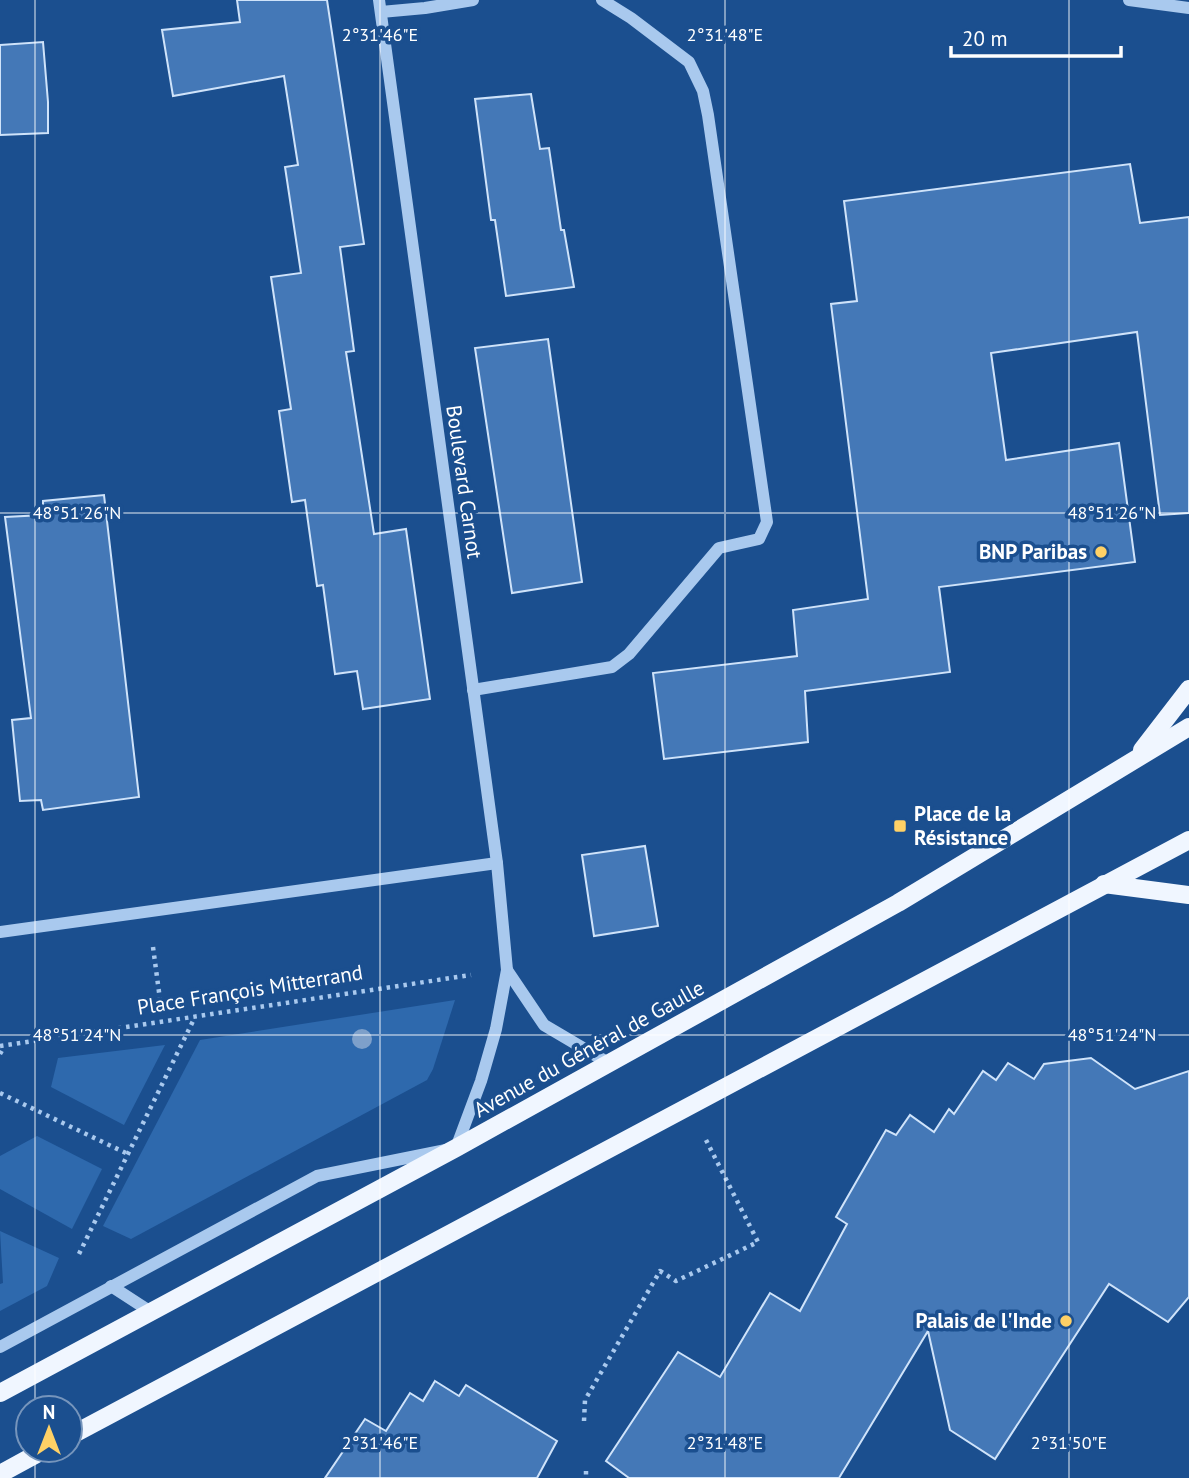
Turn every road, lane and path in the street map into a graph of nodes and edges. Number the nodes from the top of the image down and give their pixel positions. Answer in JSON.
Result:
{"nodes":[{"id":1,"x":473,"y":0,"type":"edge"},
{"id":2,"x":602,"y":0,"type":"edge"},
{"id":3,"x":1129,"y":0,"type":"edge"},
{"id":4,"x":380,"y":6,"type":"edge"},
{"id":5,"x":1189,"y":8,"type":"edge"},
{"id":6,"x":1189,"y":689,"type":"edge"},
{"id":7,"x":473,"y":690,"type":"junction"},
{"id":8,"x":1189,"y":727,"type":"edge"},
{"id":9,"x":1135,"y":758,"type":"junction"},
{"id":10,"x":1189,"y":840,"type":"edge"},
{"id":11,"x":497,"y":863,"type":"junction"},
{"id":12,"x":1104,"y":884,"type":"junction"},
{"id":13,"x":1189,"y":895,"type":"edge"},
{"id":14,"x":149,"y":911,"type":"junction"},
{"id":15,"x":0,"y":932,"type":"edge"},
{"id":16,"x":507,"y":970,"type":"junction"},
{"id":17,"x":160,"y":1007,"type":"dead end"},
{"id":18,"x":194,"y":1018,"type":"junction"},
{"id":19,"x":2,"y":1047,"type":"edge"},
{"id":20,"x":0,"y":1054,"type":"edge"},
{"id":21,"x":610,"y":1064,"type":"junction"},
{"id":22,"x":0,"y":1093,"type":"edge"},
{"id":23,"x":689,"y":1105,"type":"junction"},
{"id":24,"x":456,"y":1148,"type":"junction"},
{"id":25,"x":128,"y":1154,"type":"junction"},
{"id":26,"x":79,"y":1254,"type":"dead end"},
{"id":27,"x":111,"y":1286,"type":"junction"},
{"id":28,"x":151,"y":1312,"type":"junction"},
{"id":29,"x":0,"y":1347,"type":"edge"},
{"id":30,"x":0,"y":1393,"type":"edge"},
{"id":31,"x":584,"y":1421,"type":"dead end"},
{"id":32,"x":84,"y":1429,"type":"edge"},
{"id":33,"x":18,"y":1464,"type":"edge"},
{"id":34,"x":586,"y":1471,"type":"dead end"},
{"id":35,"x":0,"y":1474,"type":"edge"},
{"id":36,"x":586,"y":1478,"type":"edge"}],
"edges":[{"from":1,"to":4,"type":"street"},
{"from":2,"to":7,"type":"street"},
{"from":3,"to":5,"type":"street"},
{"from":4,"to":7,"type":"street","name":"Boulevard Carnot"},
{"from":6,"to":9,"type":"main road"},
{"from":7,"to":11,"type":"street","name":"Boulevard Carnot"},
{"from":8,"to":9,"type":"main road","name":"Avenue du Général de Gaulle"},
{"from":9,"to":21,"type":"main road","name":"Avenue du Général de Gaulle"},
{"from":10,"to":12,"type":"main road"},
{"from":11,"to":14,"type":"street"},
{"from":11,"to":16,"type":"street","name":"Boulevard Carnot"},
{"from":12,"to":13,"type":"main road"},
{"from":12,"to":23,"type":"main road"},
{"from":14,"to":15,"type":"street"},
{"from":14,"to":17,"type":"path"},
{"from":16,"to":18,"type":"path","name":"Place François Mitterrand"},
{"from":16,"to":21,"type":"street","name":"Boulevard Carnot"},
{"from":16,"to":24,"type":"street","name":"Boulevard Carnot"},
{"from":18,"to":19,"type":"path","name":"Place François Mitterrand"},
{"from":18,"to":25,"type":"path"},
{"from":19,"to":20,"type":"path"},
{"from":21,"to":24,"type":"main road","name":"Avenue du Général de Gaulle"},
{"from":22,"to":25,"type":"path"},
{"from":23,"to":31,"type":"path"},
{"from":23,"to":32,"type":"main road"},
{"from":24,"to":27,"type":"street"},
{"from":24,"to":28,"type":"main road","name":"Avenue du Général de Gaulle"},
{"from":25,"to":26,"type":"path"},
{"from":27,"to":28,"type":"street"},
{"from":27,"to":29,"type":"street"},
{"from":28,"to":30,"type":"main road","name":"Avenue du Général de Gaulle"},
{"from":33,"to":35,"type":"main road"},
{"from":34,"to":36,"type":"path"}]}
